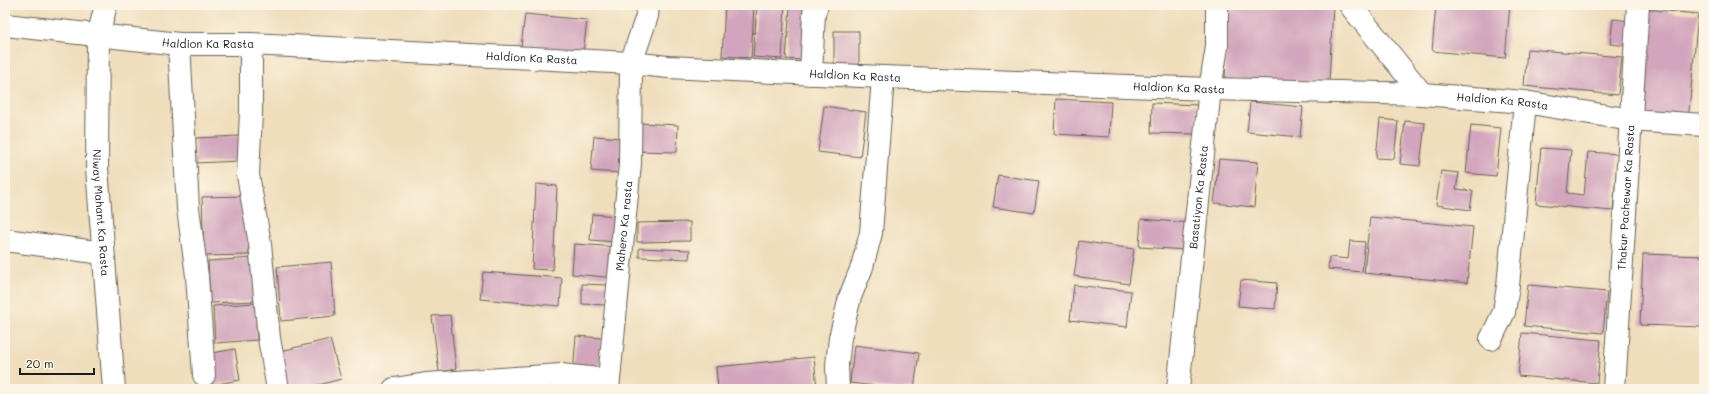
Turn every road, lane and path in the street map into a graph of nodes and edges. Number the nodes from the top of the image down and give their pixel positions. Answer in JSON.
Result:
{"nodes":[{"id":1,"x":106,"y":5,"type":"edge"},
{"id":2,"x":817,"y":5,"type":"edge"},
{"id":3,"x":1217,"y":5,"type":"edge"},
{"id":4,"x":1350,"y":5,"type":"edge"},
{"id":5,"x":1638,"y":5,"type":"edge"},
{"id":6,"x":642,"y":9,"type":"edge"},
{"id":7,"x":5,"y":25,"type":"edge"},
{"id":8,"x":98,"y":36,"type":"junction"},
{"id":9,"x":179,"y":44,"type":"junction"},
{"id":10,"x":251,"y":44,"type":"junction"},
{"id":11,"x":631,"y":63,"type":"junction"},
{"id":12,"x":811,"y":74,"type":"junction"},
{"id":13,"x":883,"y":77,"type":"junction"},
{"id":14,"x":1210,"y":89,"type":"junction"},
{"id":15,"x":1422,"y":94,"type":"junction"},
{"id":16,"x":1525,"y":102,"type":"junction"},
{"id":17,"x":1631,"y":120,"type":"junction"},
{"id":18,"x":1704,"y":125,"type":"edge"},
{"id":19,"x":5,"y":240,"type":"edge"},
{"id":20,"x":103,"y":253,"type":"junction"},
{"id":21,"x":1492,"y":339,"type":"dead end"},
{"id":22,"x":204,"y":375,"type":"dead end"},
{"id":23,"x":608,"y":384,"type":"edge"},
{"id":24,"x":114,"y":389,"type":"edge"},
{"id":25,"x":278,"y":389,"type":"edge"},
{"id":26,"x":394,"y":389,"type":"edge"},
{"id":27,"x":838,"y":389,"type":"edge"},
{"id":28,"x":1178,"y":389,"type":"edge"},
{"id":29,"x":1614,"y":389,"type":"edge"}],
"edges":[{"from":1,"to":8,"type":"street","name":"Niway Mahant Ka Rasta"},
{"from":2,"to":12,"type":"street"},
{"from":3,"to":14,"type":"street","name":"Basatiyon Ka Rasta"},
{"from":4,"to":15,"type":"street"},
{"from":5,"to":17,"type":"street","name":"Thakur Pachewar Ka Rasta"},
{"from":6,"to":11,"type":"street","name":"Mahero Ka rasta"},
{"from":7,"to":8,"type":"street","name":"Haldion Ka Rasta"},
{"from":8,"to":9,"type":"street","name":"Haldion Ka Rasta"},
{"from":8,"to":20,"type":"street","name":"Niway Mahant Ka Rasta"},
{"from":9,"to":10,"type":"street","name":"Haldion Ka Rasta"},
{"from":9,"to":22,"type":"street"},
{"from":10,"to":11,"type":"street","name":"Haldion Ka Rasta"},
{"from":10,"to":25,"type":"street"},
{"from":11,"to":12,"type":"street","name":"Haldion Ka Rasta"},
{"from":11,"to":23,"type":"street","name":"Mahero Ka rasta"},
{"from":12,"to":13,"type":"street","name":"Haldion Ka Rasta"},
{"from":13,"to":14,"type":"street","name":"Haldion Ka Rasta"},
{"from":13,"to":27,"type":"street"},
{"from":14,"to":15,"type":"street","name":"Haldion Ka Rasta"},
{"from":14,"to":28,"type":"street","name":"Basatiyon Ka Rasta"},
{"from":15,"to":16,"type":"street","name":"Haldion Ka Rasta"},
{"from":16,"to":17,"type":"street","name":"Haldion Ka Rasta"},
{"from":16,"to":21,"type":"street"},
{"from":17,"to":18,"type":"street","name":"Haldion Ka Rasta"},
{"from":17,"to":29,"type":"street","name":"Thakur Pachewar Ka Rasta"},
{"from":19,"to":20,"type":"street"},
{"from":20,"to":24,"type":"street","name":"Niway Mahant Ka Rasta"},
{"from":23,"to":26,"type":"street"}]}
